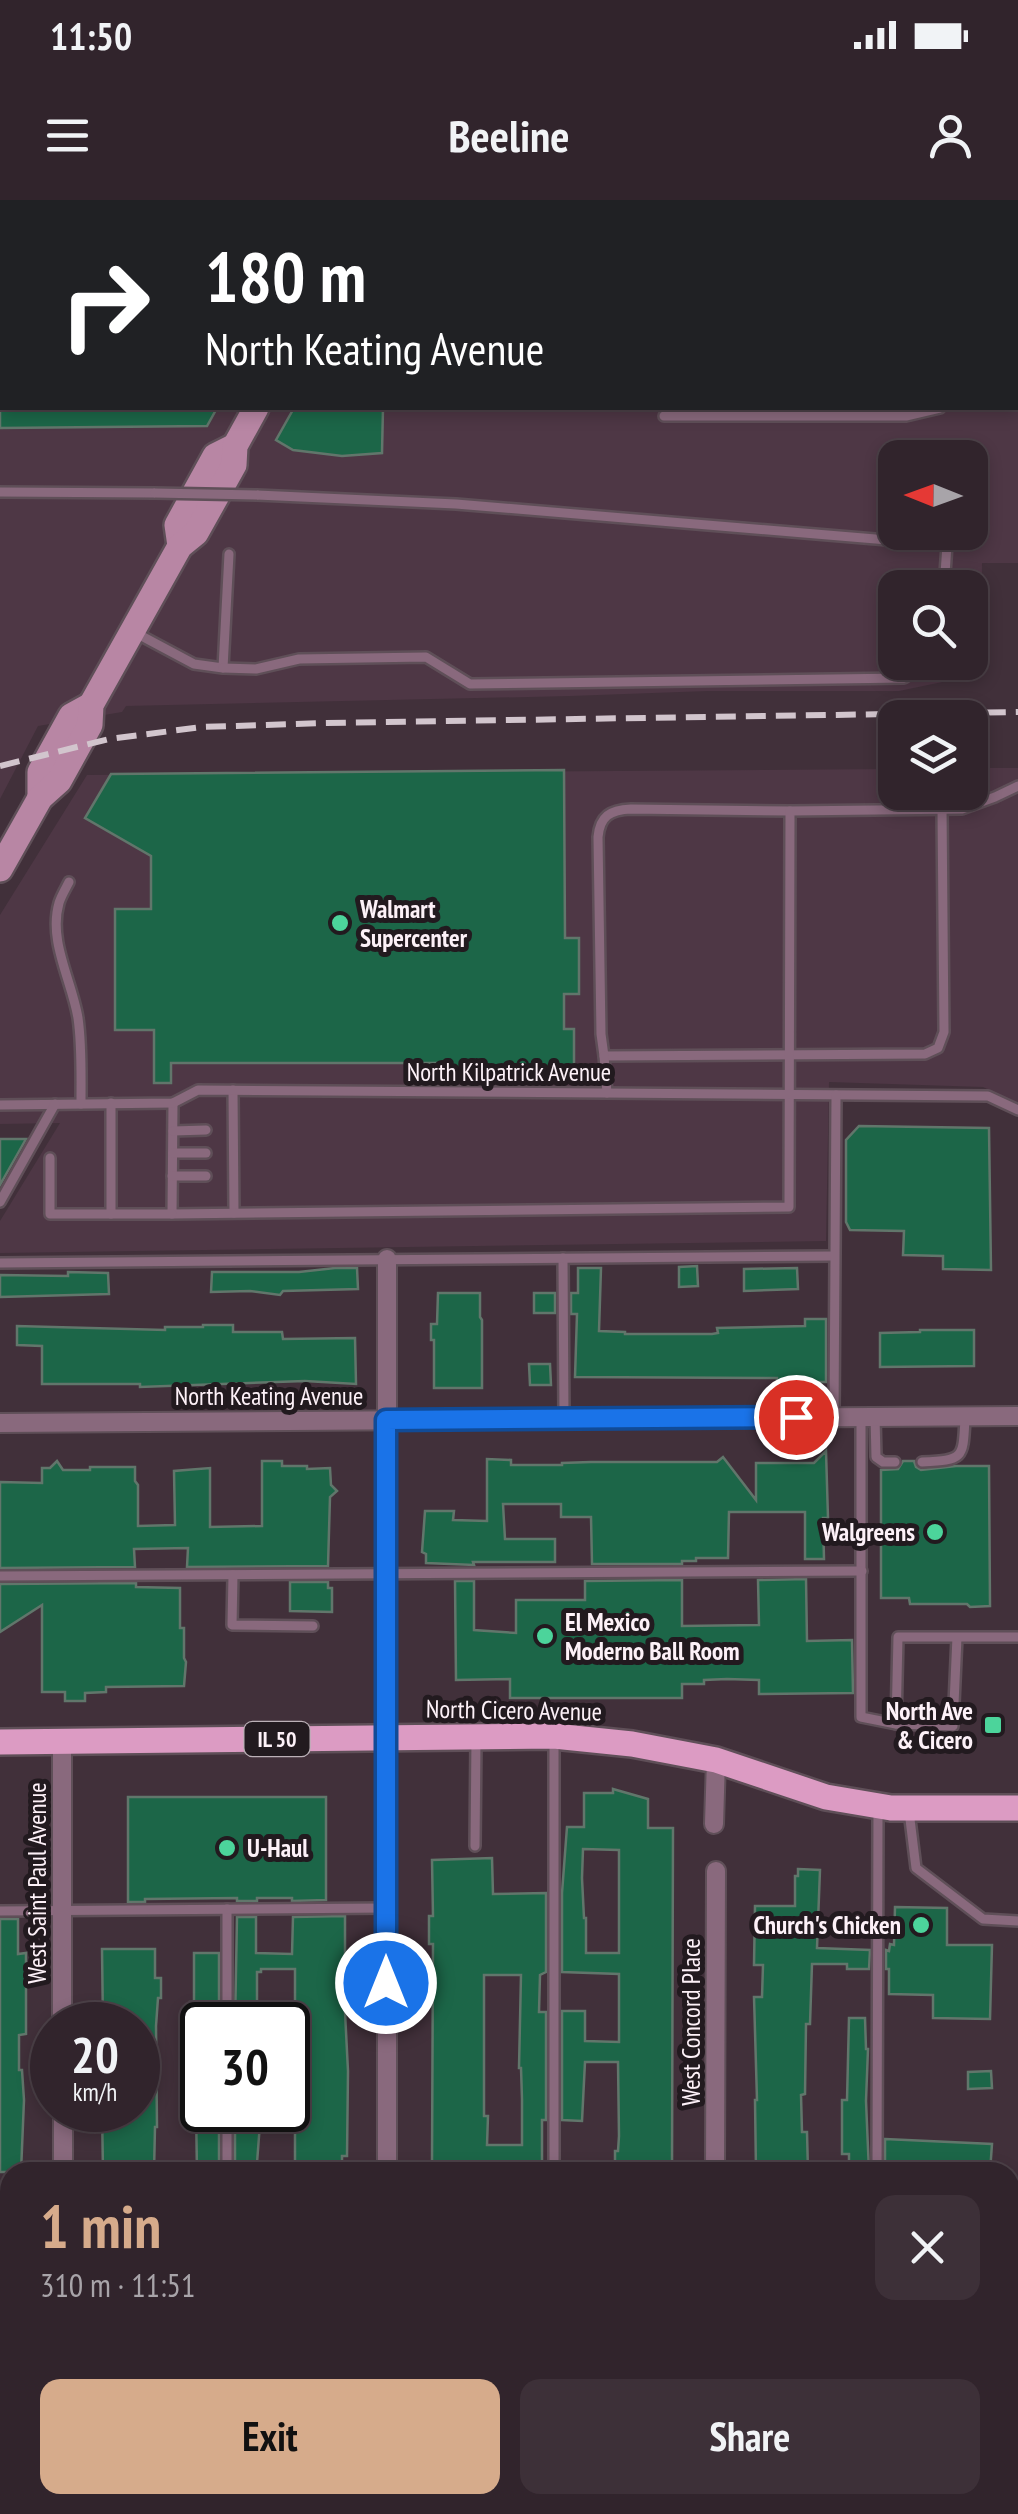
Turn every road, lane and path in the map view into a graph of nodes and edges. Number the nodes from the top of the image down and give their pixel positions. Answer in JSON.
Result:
{"nodes":[{"id":1,"x":255,"y":410,"type":"edge"},
{"id":2,"x":932,"y":410,"type":"edge"},
{"id":3,"x":664,"y":416,"type":"dead end"},
{"id":4,"x":0,"y":492,"type":"edge"},
{"id":5,"x":228,"y":554,"type":"dead end"},
{"id":6,"x":945,"y":570,"type":"edge"},
{"id":7,"x":132,"y":631,"type":"junction"},
{"id":8,"x":222,"y":668,"type":"junction"},
{"id":9,"x":878,"y":678,"type":"edge"},
{"id":10,"x":1018,"y":786,"type":"edge"},
{"id":11,"x":988,"y":798,"type":"edge"},
{"id":12,"x":878,"y":810,"type":"edge"},
{"id":13,"x":942,"y":810,"type":"edge"},
{"id":14,"x":790,"y":811,"type":"junction"},
{"id":15,"x":0,"y":869,"type":"edge"},
{"id":16,"x":69,"y":882,"type":"dead end"},
{"id":17,"x":790,"y":1054,"type":"junction"},
{"id":18,"x":604,"y":1056,"type":"junction"},
{"id":19,"x":233,"y":1090,"type":"junction"},
{"id":20,"x":607,"y":1093,"type":"junction"},
{"id":21,"x":790,"y":1095,"type":"junction"},
{"id":22,"x":836,"y":1095,"type":"junction"},
{"id":23,"x":111,"y":1103,"type":"junction"},
{"id":24,"x":173,"y":1103,"type":"junction"},
{"id":25,"x":55,"y":1104,"type":"junction"},
{"id":26,"x":81,"y":1104,"type":"junction"},
{"id":27,"x":0,"y":1105,"type":"edge"},
{"id":28,"x":1018,"y":1110,"type":"edge"},
{"id":29,"x":172,"y":1130,"type":"junction"},
{"id":30,"x":206,"y":1130,"type":"dead end"},
{"id":31,"x":206,"y":1153,"type":"dead end"},
{"id":32,"x":172,"y":1154,"type":"junction"},
{"id":33,"x":50,"y":1158,"type":"dead end"},
{"id":34,"x":172,"y":1176,"type":"junction"},
{"id":35,"x":206,"y":1176,"type":"dead end"},
{"id":36,"x":0,"y":1202,"type":"edge"},
{"id":37,"x":112,"y":1214,"type":"junction"},
{"id":38,"x":172,"y":1214,"type":"junction"},
{"id":39,"x":234,"y":1214,"type":"junction"},
{"id":40,"x":834,"y":1256,"type":"junction"},
{"id":41,"x":562,"y":1258,"type":"junction"},
{"id":42,"x":386,"y":1260,"type":"junction"},
{"id":43,"x":0,"y":1263,"type":"edge"},
{"id":44,"x":966,"y":1416,"type":"junction"},
{"id":45,"x":1018,"y":1416,"type":"edge"},
{"id":46,"x":834,"y":1417,"type":"junction"},
{"id":47,"x":868,"y":1417,"type":"junction"},
{"id":48,"x":564,"y":1419,"type":"junction"},
{"id":49,"x":386,"y":1420,"type":"junction"},
{"id":50,"x":0,"y":1422,"type":"edge"},
{"id":51,"x":896,"y":1462,"type":"dead end"},
{"id":52,"x":922,"y":1462,"type":"dead end"},
{"id":53,"x":862,"y":1571,"type":"junction"},
{"id":54,"x":387,"y":1574,"type":"junction"},
{"id":55,"x":234,"y":1575,"type":"junction"},
{"id":56,"x":0,"y":1576,"type":"edge"},
{"id":57,"x":312,"y":1626,"type":"dead end"},
{"id":58,"x":957,"y":1637,"type":"junction"},
{"id":59,"x":1018,"y":1637,"type":"edge"},
{"id":60,"x":896,"y":1724,"type":"junction"},
{"id":61,"x":476,"y":1736,"type":"junction"},
{"id":62,"x":554,"y":1736,"type":"junction"},
{"id":63,"x":387,"y":1738,"type":"junction"},
{"id":64,"x":0,"y":1742,"type":"edge"},
{"id":65,"x":62,"y":1742,"type":"junction"},
{"id":66,"x":716,"y":1760,"type":"junction"},
{"id":67,"x":878,"y":1806,"type":"junction"},
{"id":68,"x":909,"y":1808,"type":"junction"},
{"id":69,"x":1018,"y":1808,"type":"edge"},
{"id":70,"x":714,"y":1824,"type":"dead end"},
{"id":71,"x":475,"y":1846,"type":"dead end"},
{"id":72,"x":716,"y":1871,"type":"dead end"},
{"id":73,"x":386,"y":1908,"type":"junction"},
{"id":74,"x":227,"y":1909,"type":"junction"},
{"id":75,"x":62,"y":1910,"type":"junction"},
{"id":76,"x":0,"y":1911,"type":"edge"},
{"id":77,"x":1018,"y":1921,"type":"edge"},
{"id":78,"x":62,"y":2002,"type":"edge"},
{"id":79,"x":227,"y":2002,"type":"edge"},
{"id":80,"x":62,"y":2132,"type":"edge"},
{"id":81,"x":227,"y":2132,"type":"edge"},
{"id":82,"x":63,"y":2162,"type":"edge"},
{"id":83,"x":228,"y":2162,"type":"edge"},
{"id":84,"x":386,"y":2162,"type":"edge"},
{"id":85,"x":554,"y":2162,"type":"edge"},
{"id":86,"x":715,"y":2162,"type":"edge"},
{"id":87,"x":877,"y":2162,"type":"edge"}],
"edges":[{"from":1,"to":7,"type":"main road"},
{"from":2,"to":3,"type":"lane"},
{"from":4,"to":6,"type":"lane","bridge":true},
{"from":5,"to":8,"type":"lane"},
{"from":7,"to":8,"type":"lane"},
{"from":7,"to":15,"type":"main road"},
{"from":8,"to":9,"type":"lane"},
{"from":10,"to":11,"type":"lane"},
{"from":12,"to":14,"type":"lane"},
{"from":13,"to":17,"type":"lane"},
{"from":14,"to":17,"type":"lane"},
{"from":14,"to":18,"type":"lane"},
{"from":16,"to":26,"type":"lane"},
{"from":17,"to":18,"type":"lane"},
{"from":17,"to":21,"type":"lane"},
{"from":18,"to":20,"type":"lane"},
{"from":19,"to":20,"type":"lane","name":"North Kilpatrick Avenue"},
{"from":19,"to":24,"type":"lane","name":"North Kilpatrick Avenue"},
{"from":19,"to":39,"type":"lane"},
{"from":20,"to":21,"type":"lane","name":"North Kilpatrick Avenue"},
{"from":21,"to":22,"type":"lane","name":"North Kilpatrick Avenue"},
{"from":21,"to":39,"type":"lane"},
{"from":22,"to":28,"type":"lane","name":"North Kilpatrick Avenue"},
{"from":22,"to":40,"type":"lane"},
{"from":23,"to":24,"type":"lane","name":"North Kilpatrick Avenue"},
{"from":23,"to":26,"type":"lane","name":"North Kilpatrick Avenue"},
{"from":23,"to":37,"type":"lane"},
{"from":24,"to":29,"type":"lane"},
{"from":25,"to":26,"type":"lane","name":"North Kilpatrick Avenue"},
{"from":25,"to":27,"type":"lane","name":"North Kilpatrick Avenue"},
{"from":25,"to":36,"type":"lane"},
{"from":29,"to":30,"type":"lane"},
{"from":29,"to":32,"type":"lane"},
{"from":31,"to":32,"type":"lane"},
{"from":32,"to":34,"type":"lane"},
{"from":33,"to":37,"type":"lane"},
{"from":34,"to":35,"type":"lane"},
{"from":34,"to":38,"type":"lane"},
{"from":37,"to":38,"type":"lane"},
{"from":38,"to":39,"type":"lane"},
{"from":40,"to":41,"type":"lane"},
{"from":40,"to":46,"type":"lane"},
{"from":41,"to":42,"type":"lane"},
{"from":41,"to":48,"type":"lane"},
{"from":42,"to":43,"type":"lane"},
{"from":42,"to":49,"type":"street"},
{"from":44,"to":45,"type":"street","name":"North Keating Avenue"},
{"from":44,"to":47,"type":"street","name":"North Keating Avenue"},
{"from":44,"to":52,"type":"lane"},
{"from":46,"to":47,"type":"street","name":"North Keating Avenue"},
{"from":46,"to":48,"type":"street","name":"North Keating Avenue"},
{"from":47,"to":51,"type":"lane"},
{"from":47,"to":53,"type":"lane"},
{"from":48,"to":49,"type":"street","name":"North Keating Avenue"},
{"from":49,"to":50,"type":"street","name":"North Keating Avenue"},
{"from":49,"to":54,"type":"street"},
{"from":53,"to":54,"type":"lane"},
{"from":53,"to":60,"type":"lane"},
{"from":54,"to":55,"type":"lane"},
{"from":54,"to":63,"type":"street"},
{"from":55,"to":56,"type":"lane"},
{"from":55,"to":57,"type":"lane"},
{"from":58,"to":59,"type":"lane"},
{"from":58,"to":60,"type":"lane"},
{"from":58,"to":60,"type":"lane"},
{"from":61,"to":62,"type":"main road","name":"North Cicero Avenue","number":"IL 50"},
{"from":61,"to":63,"type":"main road","name":"North Cicero Avenue","number":"IL 50"},
{"from":61,"to":71,"type":"lane"},
{"from":62,"to":66,"type":"main road","name":"North Cicero Avenue","number":"IL 50"},
{"from":62,"to":85,"type":"lane"},
{"from":63,"to":65,"type":"main road","name":"North Cicero Avenue","number":"IL 50"},
{"from":63,"to":73,"type":"street"},
{"from":64,"to":65,"type":"main road","name":"North Cicero Avenue","number":"IL 50"},
{"from":65,"to":75,"type":"street","name":"West Saint Paul Avenue"},
{"from":66,"to":67,"type":"main road","name":"North Cicero Avenue","number":"IL 50"},
{"from":66,"to":70,"type":"street"},
{"from":67,"to":68,"type":"main road","name":"North Cicero Avenue","number":"IL 50"},
{"from":67,"to":87,"type":"lane"},
{"from":68,"to":69,"type":"main road","name":"North Cicero Avenue","number":"IL 50"},
{"from":68,"to":77,"type":"lane"},
{"from":72,"to":86,"type":"street","name":"West Concord Place"},
{"from":73,"to":74,"type":"lane"},
{"from":73,"to":84,"type":"street"},
{"from":74,"to":75,"type":"lane"},
{"from":74,"to":79,"type":"lane"},
{"from":75,"to":76,"type":"lane"},
{"from":75,"to":78,"type":"street","name":"West Saint Paul Avenue"},
{"from":80,"to":82,"type":"street"},
{"from":81,"to":83,"type":"lane"}]}
